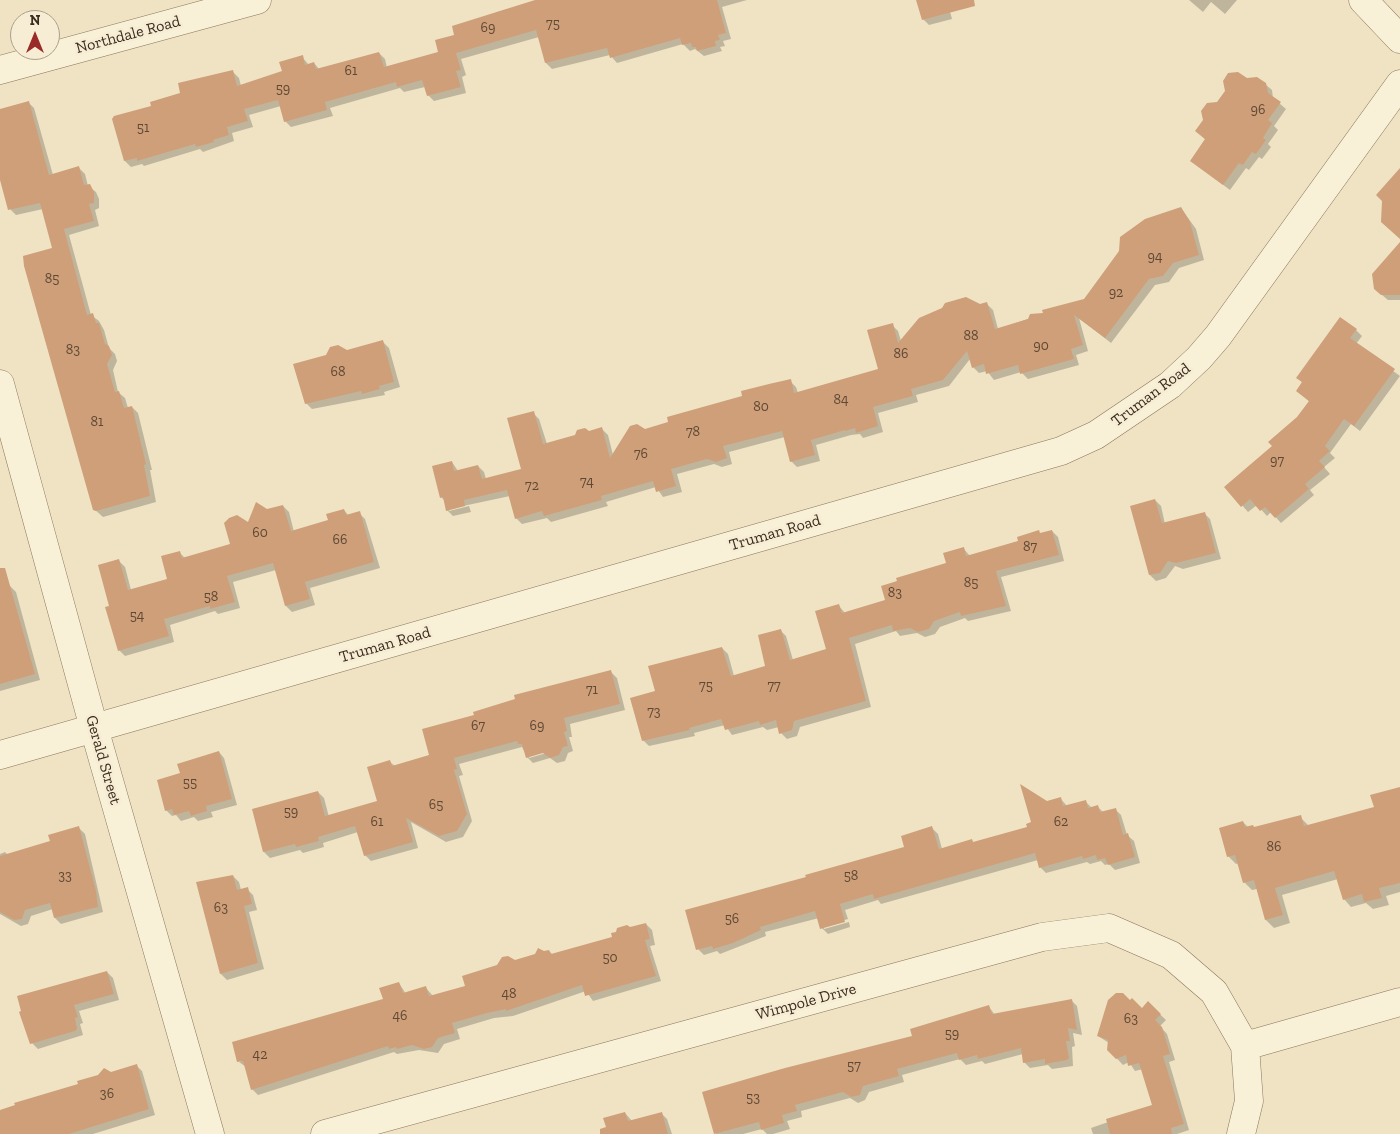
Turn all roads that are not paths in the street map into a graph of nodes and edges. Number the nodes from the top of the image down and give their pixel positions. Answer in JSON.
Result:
{"nodes":[{"id":1,"x":257,"y":0,"type":"edge"},
{"id":2,"x":1363,"y":0,"type":"edge"},
{"id":3,"x":1400,"y":39,"type":"edge"},
{"id":4,"x":0,"y":70,"type":"edge"},
{"id":5,"x":1400,"y":84,"type":"edge"},
{"id":6,"x":0,"y":384,"type":"edge"},
{"id":7,"x":94,"y":728,"type":"junction"},
{"id":8,"x":0,"y":755,"type":"edge"},
{"id":9,"x":1400,"y":1002,"type":"edge"},
{"id":10,"x":1245,"y":1046,"type":"junction"},
{"id":11,"x":210,"y":1134,"type":"edge"},
{"id":12,"x":325,"y":1134,"type":"edge"},
{"id":13,"x":1242,"y":1134,"type":"edge"}],
"edges":[{"from":1,"to":4,"type":"street","name":"Northdale Road"},
{"from":2,"to":3,"type":"street"},
{"from":5,"to":7,"type":"street","name":"Truman Road"},
{"from":6,"to":7,"type":"street","name":"Gerald Street"},
{"from":7,"to":8,"type":"street","name":"Truman Road"},
{"from":7,"to":11,"type":"street","name":"Gerald Street"},
{"from":9,"to":10,"type":"street"},
{"from":10,"to":12,"type":"street","name":"Wimpole Drive"},
{"from":10,"to":13,"type":"street"}]}
